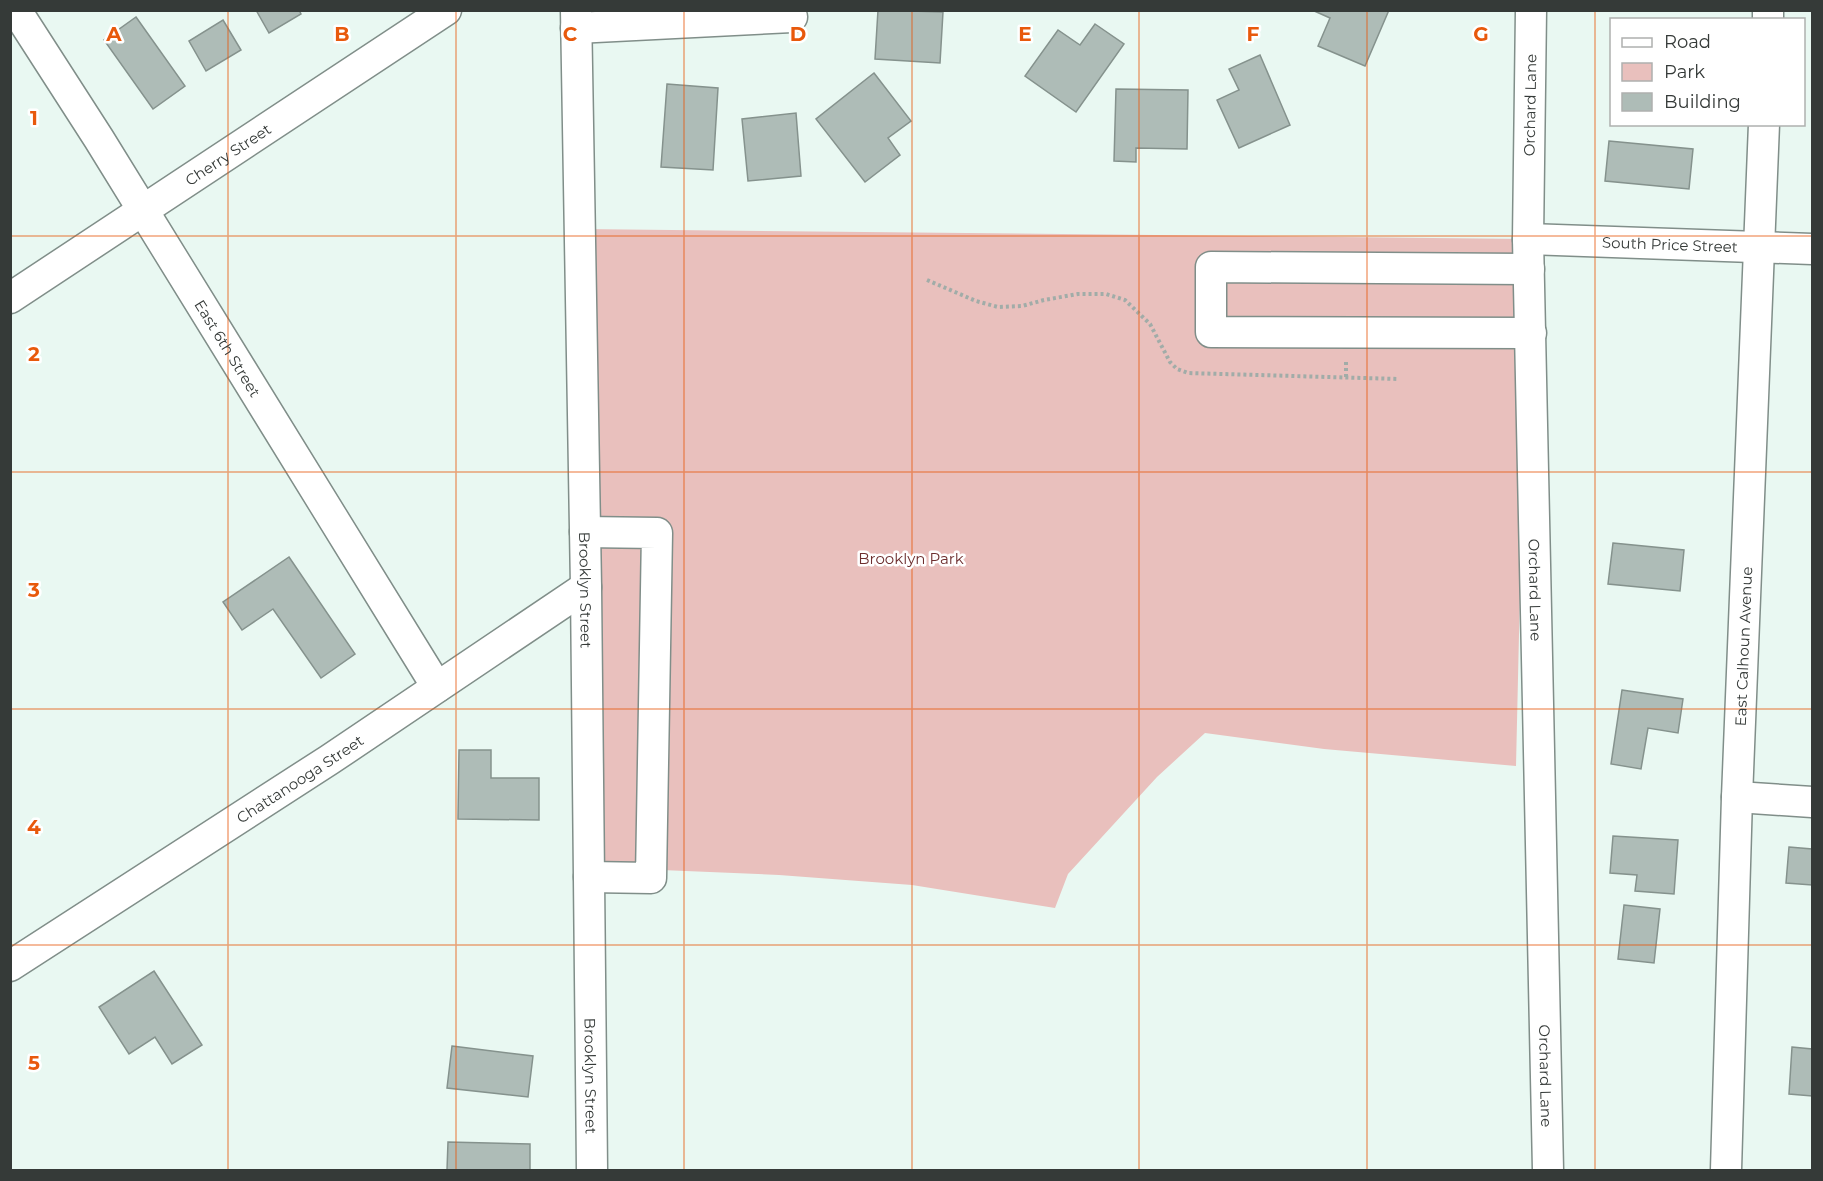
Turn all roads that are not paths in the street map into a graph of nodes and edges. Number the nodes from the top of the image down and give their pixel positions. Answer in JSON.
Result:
{"nodes":[{"id":1,"x":16,"y":10,"type":"edge"},
{"id":2,"x":446,"y":10,"type":"edge"},
{"id":3,"x":1531,"y":10,"type":"edge"},
{"id":4,"x":792,"y":17,"type":"dead end"},
{"id":5,"x":576,"y":20,"type":"edge"},
{"id":6,"x":1764,"y":126,"type":"edge"},
{"id":7,"x":144,"y":211,"type":"junction"},
{"id":8,"x":1528,"y":239,"type":"junction"},
{"id":9,"x":1759,"y":246,"type":"junction"},
{"id":10,"x":1812,"y":249,"type":"edge"},
{"id":11,"x":1529,"y":269,"type":"junction"},
{"id":12,"x":10,"y":298,"type":"edge"},
{"id":13,"x":1530,"y":333,"type":"junction"},
{"id":14,"x":585,"y":532,"type":"junction"},
{"id":15,"x":586,"y":587,"type":"junction"},
{"id":16,"x":437,"y":687,"type":"junction"},
{"id":17,"x":1737,"y":797,"type":"junction"},
{"id":18,"x":1812,"y":802,"type":"edge"},
{"id":19,"x":588,"y":877,"type":"junction"},
{"id":20,"x":10,"y":966,"type":"edge"},
{"id":21,"x":592,"y":1170,"type":"edge"},
{"id":22,"x":1548,"y":1170,"type":"edge"},
{"id":23,"x":1726,"y":1170,"type":"edge"}],
"edges":[{"from":1,"to":7,"type":"street","name":"East 6th Street"},
{"from":2,"to":7,"type":"street","name":"Cherry Street"},
{"from":3,"to":8,"type":"street","name":"Orchard Lane"},
{"from":4,"to":5,"type":"street"},
{"from":5,"to":14,"type":"street","name":"Brooklyn Street"},
{"from":6,"to":9,"type":"street","name":"East Calhoun Avenue"},
{"from":7,"to":12,"type":"street","name":"Cherry Street"},
{"from":7,"to":16,"type":"street","name":"East 6th Street"},
{"from":8,"to":9,"type":"street","name":"South Price Street"},
{"from":8,"to":11,"type":"street","name":"Orchard Lane"},
{"from":9,"to":10,"type":"street","name":"South Price Street"},
{"from":9,"to":17,"type":"street","name":"East Calhoun Avenue"},
{"from":11,"to":13,"type":"street","name":"Orchard Lane"},
{"from":11,"to":13,"type":"street"},
{"from":13,"to":22,"type":"street","name":"Orchard Lane"},
{"from":14,"to":15,"type":"street","name":"Brooklyn Street"},
{"from":14,"to":19,"type":"street"},
{"from":15,"to":16,"type":"street","name":"Chattanooga Street"},
{"from":15,"to":19,"type":"street","name":"Brooklyn Street"},
{"from":16,"to":20,"type":"street","name":"Chattanooga Street"},
{"from":17,"to":18,"type":"street"},
{"from":17,"to":23,"type":"street","name":"East Calhoun Avenue"},
{"from":19,"to":21,"type":"street","name":"Brooklyn Street"}]}
